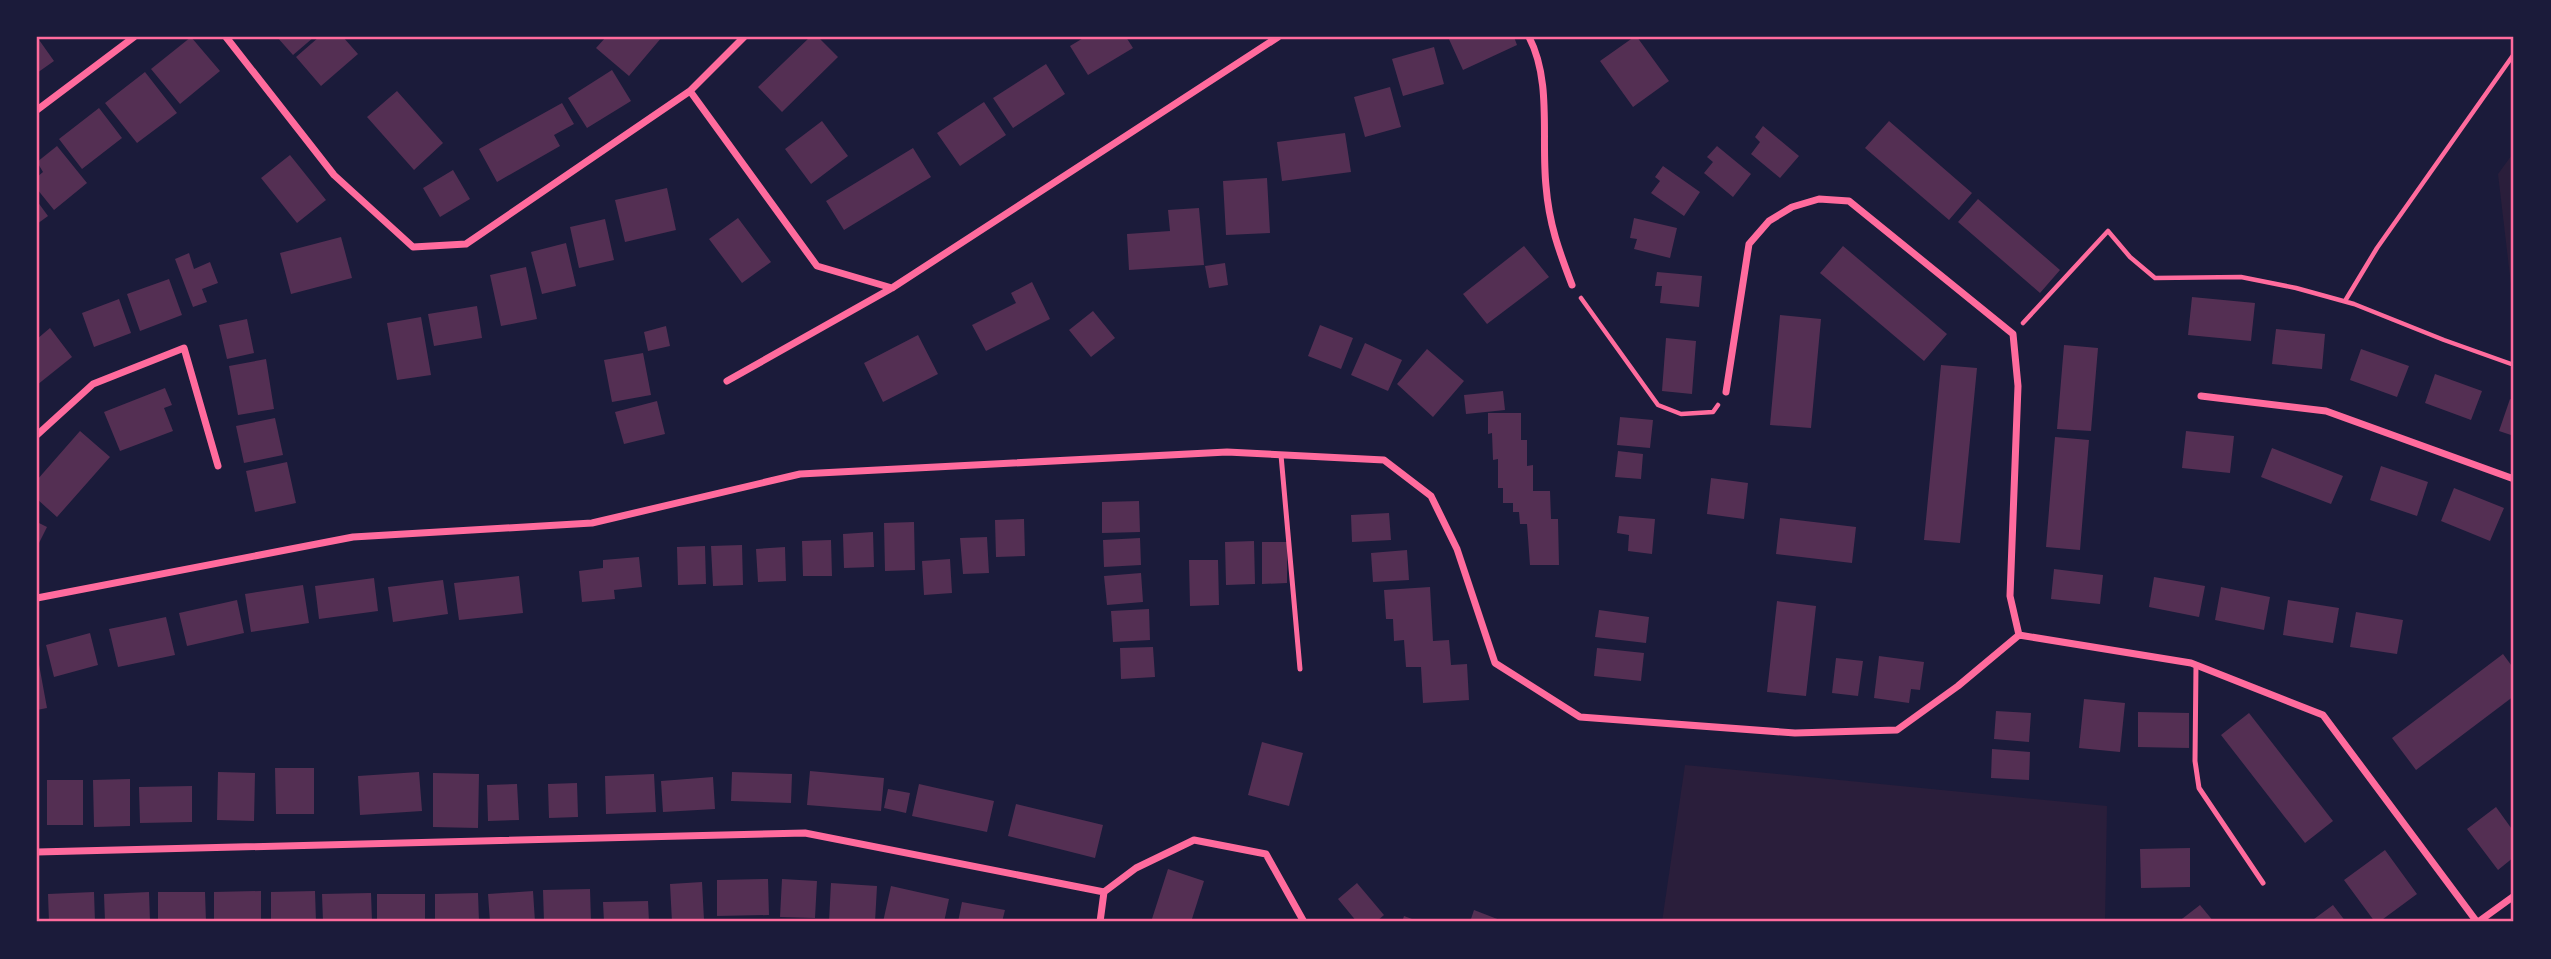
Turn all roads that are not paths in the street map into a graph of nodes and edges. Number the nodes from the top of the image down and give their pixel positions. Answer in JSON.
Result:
{"nodes":[{"id":1,"x":134,"y":37,"type":"edge"},
{"id":2,"x":226,"y":37,"type":"edge"},
{"id":3,"x":744,"y":37,"type":"edge"},
{"id":4,"x":1278,"y":37,"type":"edge"},
{"id":5,"x":1529,"y":37,"type":"edge"},
{"id":6,"x":690,"y":91,"type":"junction"},
{"id":7,"x":37,"y":110,"type":"edge"},
{"id":8,"x":1572,"y":285,"type":"road end"},
{"id":9,"x":892,"y":289,"type":"junction"},
{"id":10,"x":727,"y":381,"type":"dead end"},
{"id":11,"x":1726,"y":392,"type":"road end"},
{"id":12,"x":2201,"y":396,"type":"dead end"},
{"id":13,"x":37,"y":435,"type":"edge"},
{"id":14,"x":1281,"y":455,"type":"junction"},
{"id":15,"x":218,"y":466,"type":"dead end"},
{"id":16,"x":2514,"y":479,"type":"edge"},
{"id":17,"x":37,"y":598,"type":"edge"},
{"id":18,"x":2019,"y":635,"type":"junction"},
{"id":19,"x":2196,"y":665,"type":"junction"},
{"id":20,"x":1300,"y":669,"type":"dead end"},
{"id":21,"x":37,"y":852,"type":"edge"},
{"id":22,"x":2263,"y":883,"type":"dead end"},
{"id":23,"x":1104,"y":892,"type":"junction"},
{"id":24,"x":2514,"y":896,"type":"edge"},
{"id":25,"x":1100,"y":922,"type":"edge"},
{"id":26,"x":1304,"y":922,"type":"edge"},
{"id":27,"x":2477,"y":922,"type":"edge"}],
"edges":[{"from":1,"to":7,"type":"street"},
{"from":2,"to":6,"type":"street"},
{"from":3,"to":6,"type":"street"},
{"from":4,"to":9,"type":"street"},
{"from":5,"to":8,"type":"street"},
{"from":6,"to":9,"type":"street"},
{"from":9,"to":10,"type":"street"},
{"from":11,"to":18,"type":"street"},
{"from":12,"to":16,"type":"street"},
{"from":13,"to":15,"type":"street"},
{"from":14,"to":17,"type":"street"},
{"from":14,"to":18,"type":"street"},
{"from":14,"to":20,"type":"lane"},
{"from":18,"to":19,"type":"street"},
{"from":19,"to":22,"type":"lane"},
{"from":19,"to":27,"type":"street"},
{"from":21,"to":23,"type":"street"},
{"from":23,"to":25,"type":"street"},
{"from":23,"to":26,"type":"street"},
{"from":24,"to":27,"type":"street"}]}
